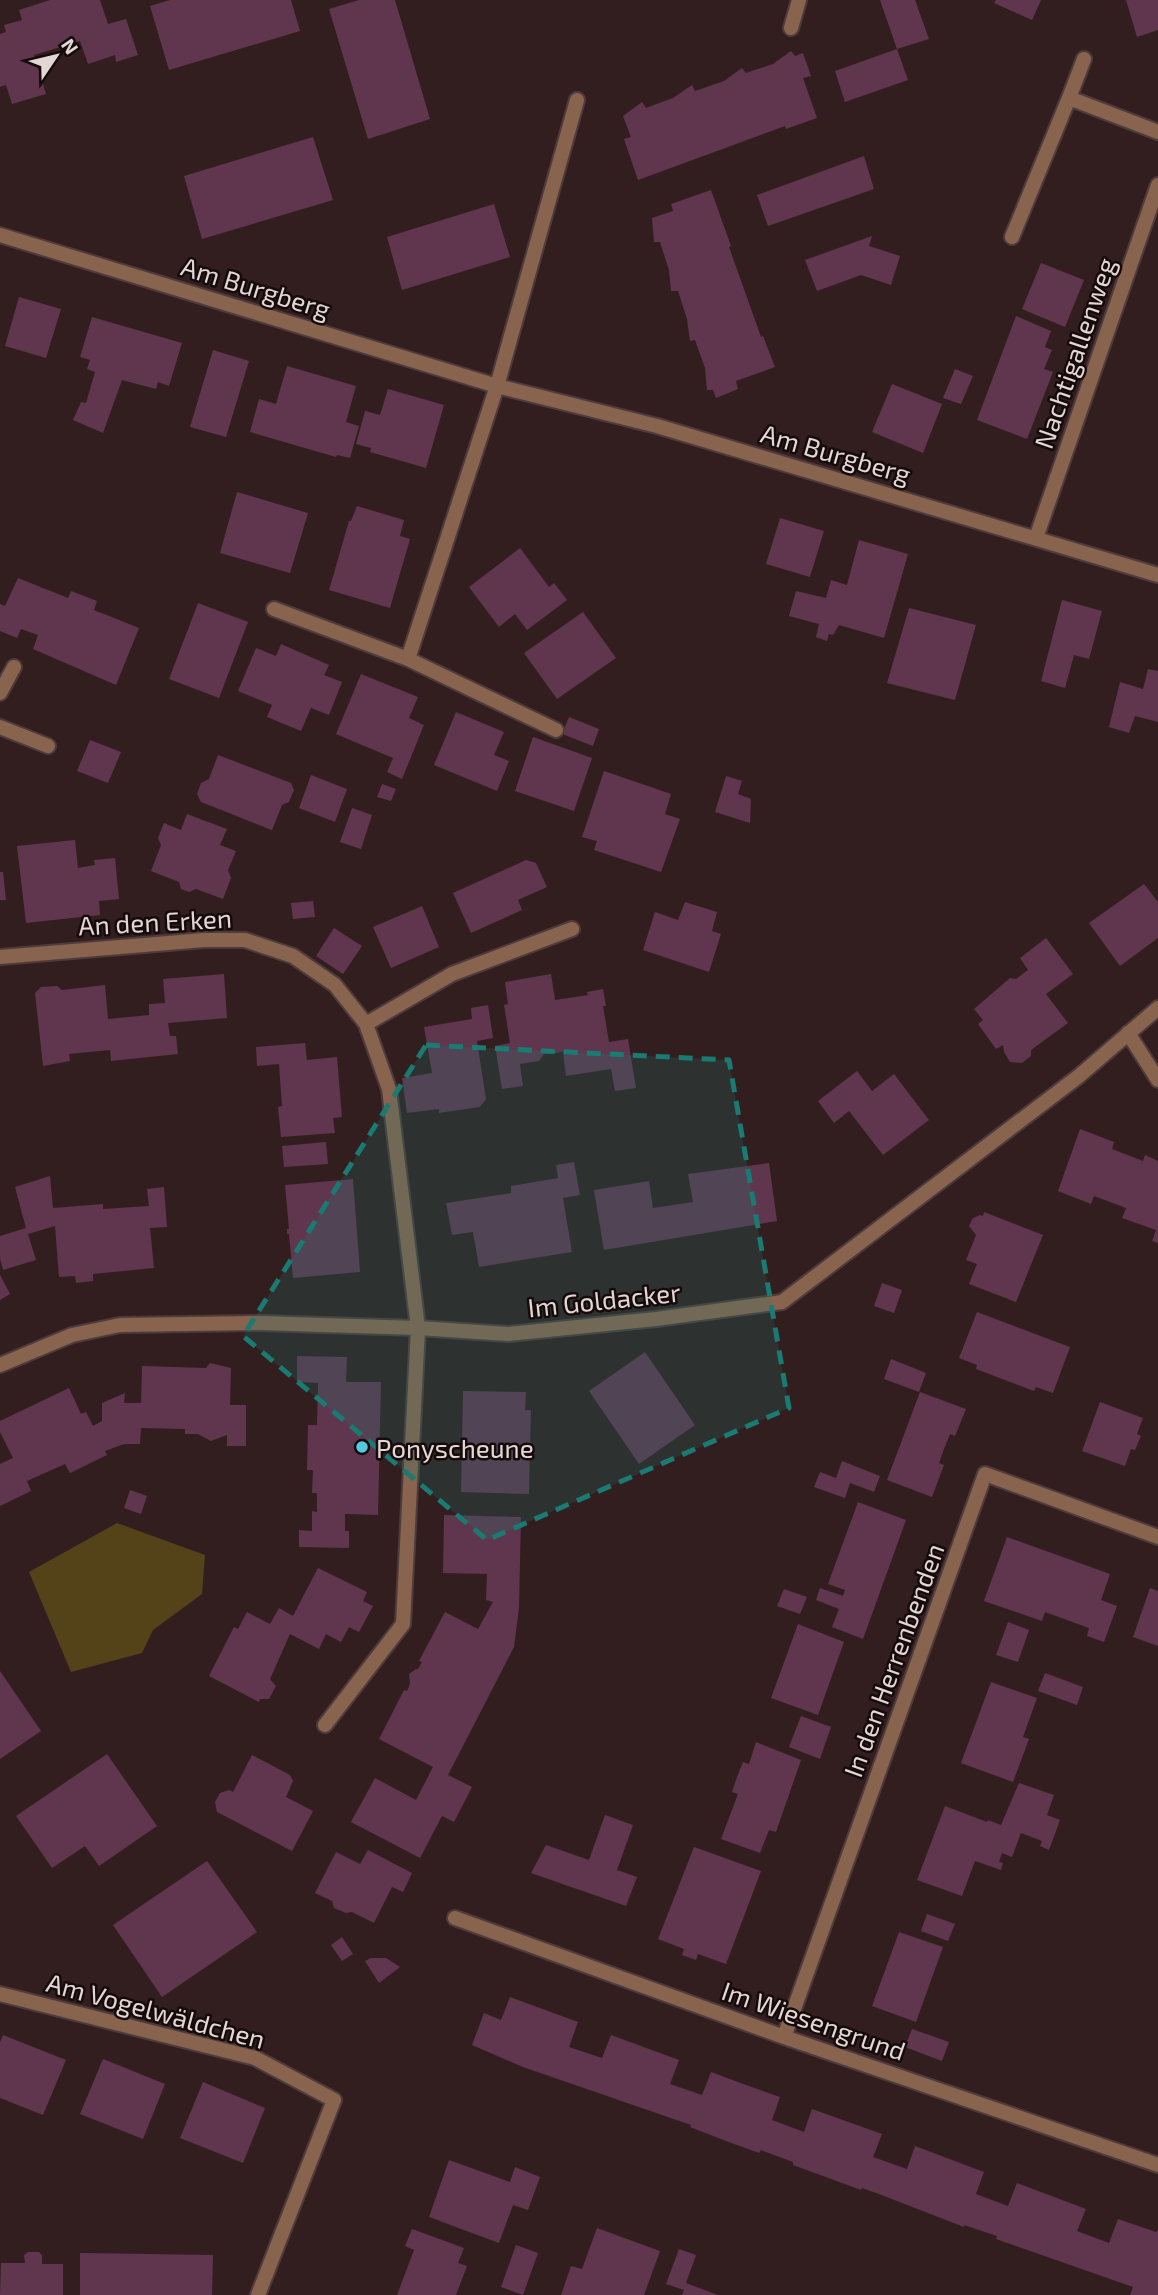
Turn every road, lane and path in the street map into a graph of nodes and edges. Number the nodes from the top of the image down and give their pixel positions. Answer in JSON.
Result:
{"nodes":[{"id":1,"x":799,"y":0,"type":"edge"},
{"id":2,"x":791,"y":28,"type":"dead end"},
{"id":3,"x":1084,"y":59,"type":"dead end"},
{"id":4,"x":1069,"y":98,"type":"junction"},
{"id":5,"x":577,"y":100,"type":"dead end"},
{"id":6,"x":1158,"y":132,"type":"edge"},
{"id":7,"x":1158,"y":185,"type":"edge"},
{"id":8,"x":0,"y":235,"type":"edge"},
{"id":9,"x":1012,"y":237,"type":"dead end"},
{"id":10,"x":497,"y":386,"type":"junction"},
{"id":11,"x":1036,"y":538,"type":"junction"},
{"id":12,"x":1158,"y":575,"type":"edge"},
{"id":13,"x":274,"y":610,"type":"dead end"},
{"id":14,"x":408,"y":659,"type":"junction"},
{"id":15,"x":14,"y":667,"type":"dead end"},
{"id":16,"x":0,"y":693,"type":"edge"},
{"id":17,"x":0,"y":727,"type":"edge"},
{"id":18,"x":556,"y":730,"type":"dead end"},
{"id":19,"x":48,"y":746,"type":"dead end"},
{"id":20,"x":572,"y":929,"type":"dead end"},
{"id":21,"x":0,"y":957,"type":"edge"},
{"id":22,"x":1158,"y":1008,"type":"edge"},
{"id":23,"x":366,"y":1024,"type":"junction"},
{"id":24,"x":1128,"y":1033,"type":"junction"},
{"id":25,"x":1158,"y":1080,"type":"edge"},
{"id":26,"x":418,"y":1328,"type":"junction"},
{"id":27,"x":0,"y":1365,"type":"edge"},
{"id":28,"x":1158,"y":1537,"type":"edge"},
{"id":29,"x":325,"y":1725,"type":"dead end"},
{"id":30,"x":455,"y":1918,"type":"dead end"},
{"id":31,"x":0,"y":1994,"type":"edge"},
{"id":32,"x":784,"y":2037,"type":"junction"},
{"id":33,"x":1158,"y":2165,"type":"edge"},
{"id":34,"x":258,"y":2295,"type":"edge"}],
"edges":[{"from":1,"to":2,"type":"street"},
{"from":3,"to":4,"type":"street"},
{"from":4,"to":6,"type":"street"},
{"from":4,"to":9,"type":"street"},
{"from":5,"to":10,"type":"street"},
{"from":7,"to":11,"type":"street","name":"Nachtigallenweg"},
{"from":8,"to":10,"type":"street","name":"Am Burgberg"},
{"from":10,"to":11,"type":"street","name":"Am Burgberg"},
{"from":10,"to":14,"type":"street"},
{"from":11,"to":12,"type":"street","name":"Am Burgberg"},
{"from":13,"to":14,"type":"street"},
{"from":14,"to":18,"type":"street"},
{"from":15,"to":16,"type":"street"},
{"from":17,"to":19,"type":"street"},
{"from":20,"to":23,"type":"street"},
{"from":21,"to":23,"type":"street","name":"An den Erken"},
{"from":22,"to":24,"type":"street","name":"Im Goldacker"},
{"from":23,"to":26,"type":"street","name":"An den Erken"},
{"from":24,"to":25,"type":"street"},
{"from":24,"to":26,"type":"street","name":"Im Goldacker"},
{"from":26,"to":27,"type":"street","name":"Im Goldacker"},
{"from":26,"to":29,"type":"street","name":"An den Erken"},
{"from":28,"to":32,"type":"street","name":"In den Herrenbenden"},
{"from":30,"to":32,"type":"street","name":"Im Wiesengrund"},
{"from":31,"to":34,"type":"street","name":"Am Vogelwäldchen"},
{"from":32,"to":33,"type":"street","name":"Im Wiesengrund"}]}
